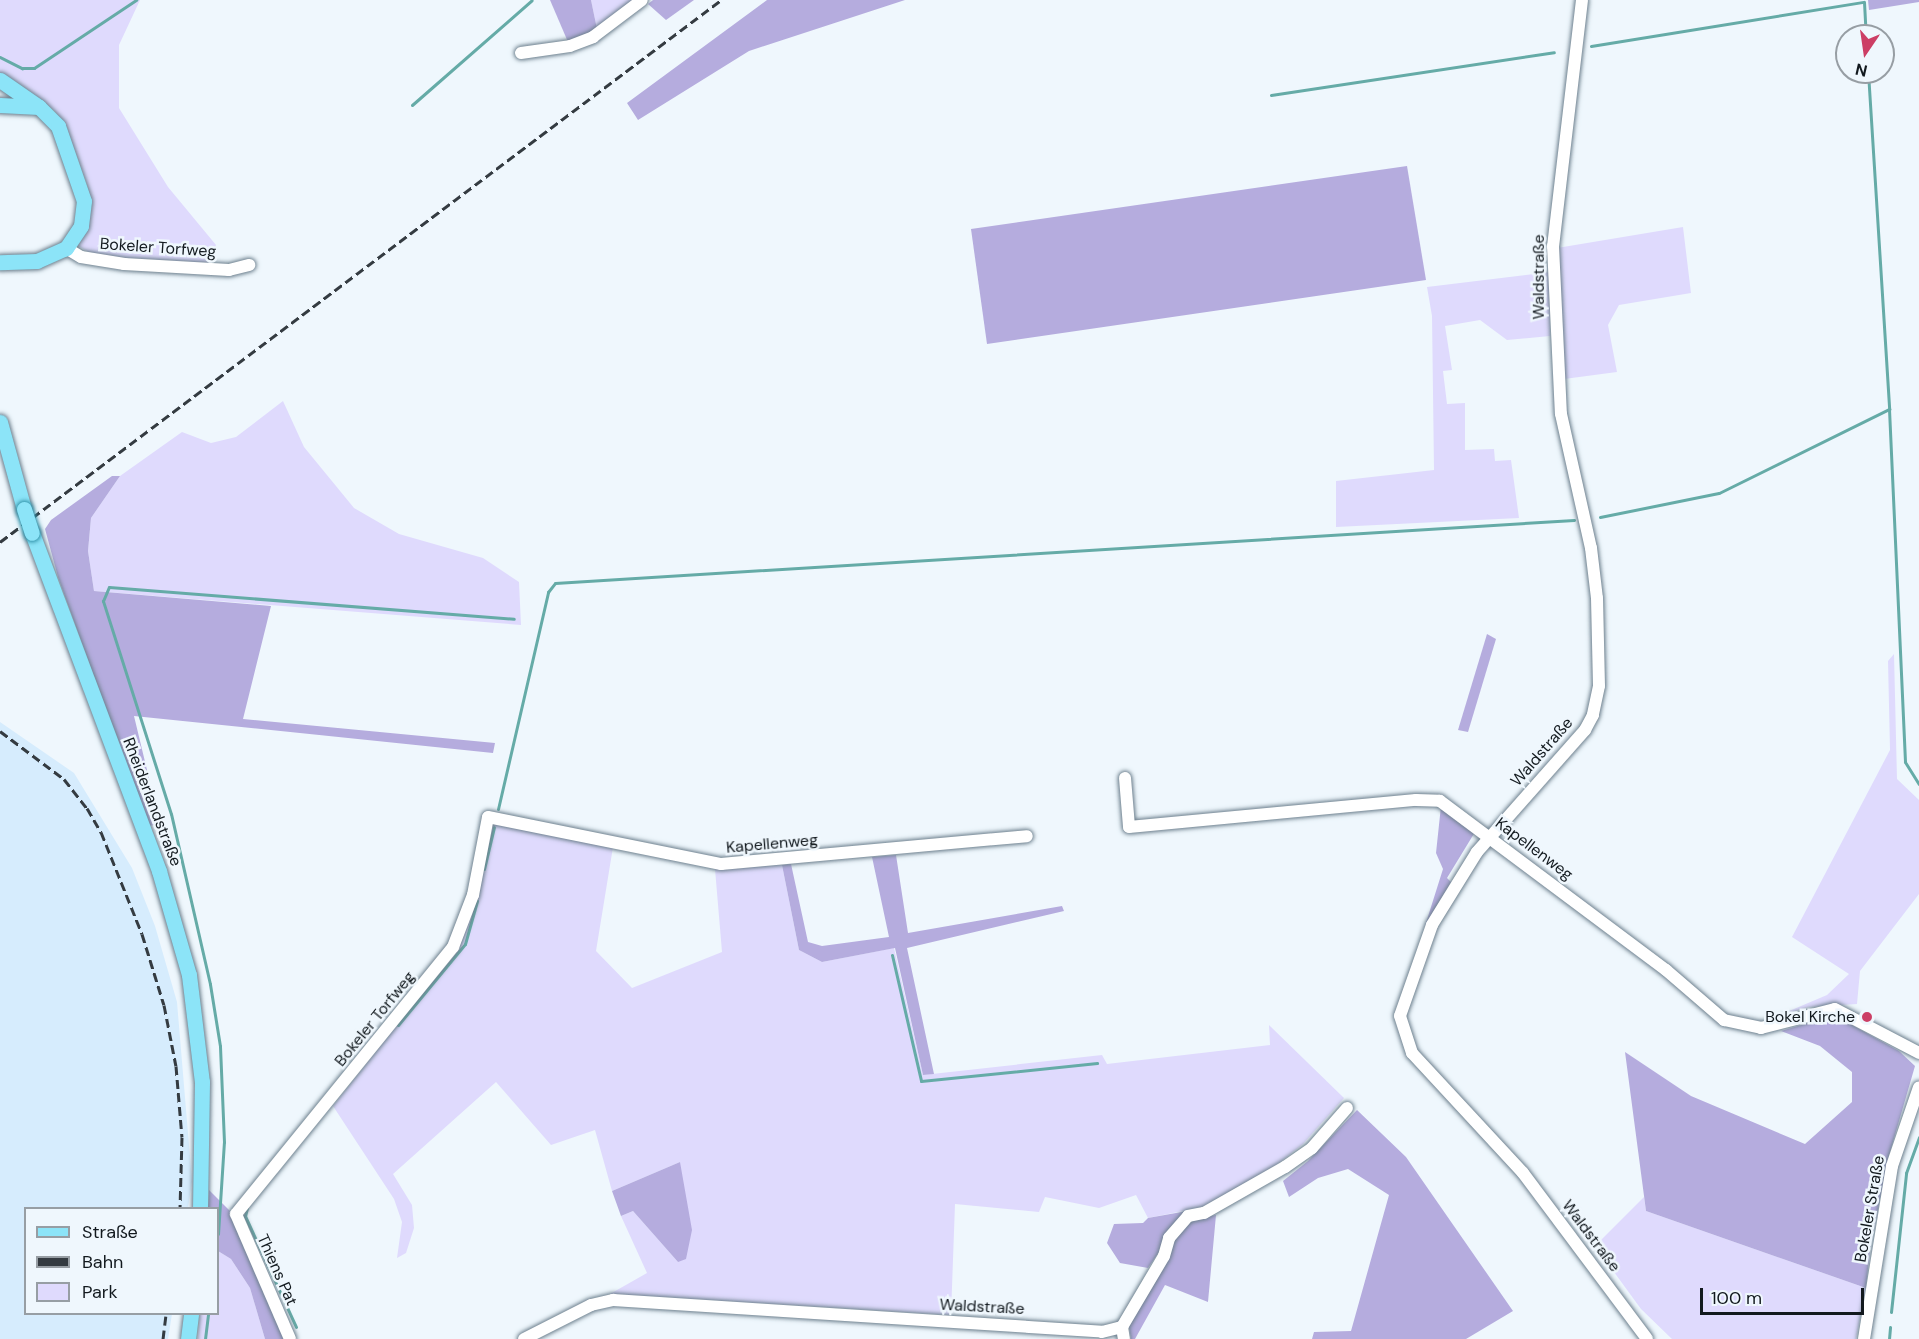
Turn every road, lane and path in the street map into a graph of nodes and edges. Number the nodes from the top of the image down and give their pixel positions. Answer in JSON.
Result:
{"nodes":[{"id":1,"x":642,"y":0,"type":"edge"},
{"id":2,"x":1582,"y":0,"type":"edge"},
{"id":3,"x":521,"y":53,"type":"dead end"},
{"id":4,"x":0,"y":80,"type":"edge"},
{"id":5,"x":0,"y":105,"type":"edge"},
{"id":6,"x":39,"y":107,"type":"junction"},
{"id":7,"x":66,"y":248,"type":"junction"},
{"id":8,"x":0,"y":262,"type":"edge"},
{"id":9,"x":249,"y":265,"type":"dead end"},
{"id":10,"x":0,"y":422,"type":"edge"},
{"id":11,"x":1125,"y":778,"type":"dead end"},
{"id":12,"x":488,"y":817,"type":"joint"},
{"id":13,"x":1027,"y":836,"type":"dead end"},
{"id":14,"x":1491,"y":836,"type":"junction"},
{"id":15,"x":1919,"y":1053,"type":"edge"},
{"id":16,"x":1919,"y":1087,"type":"edge"},
{"id":17,"x":1347,"y":1108,"type":"dead end"},
{"id":18,"x":200,"y":1207,"type":"edge"},
{"id":19,"x":236,"y":1214,"type":"joint"},
{"id":20,"x":191,"y":1315,"type":"edge"},
{"id":21,"x":1123,"y":1333,"type":"edge"},
{"id":22,"x":188,"y":1339,"type":"edge"},
{"id":23,"x":290,"y":1339,"type":"edge"},
{"id":24,"x":524,"y":1339,"type":"edge"},
{"id":25,"x":1647,"y":1339,"type":"edge"},
{"id":26,"x":1864,"y":1339,"type":"edge"}],
"edges":[{"from":1,"to":3,"type":"street"},
{"from":2,"to":14,"type":"street","name":"Waldstraße"},
{"from":4,"to":6,"type":"main road"},
{"from":5,"to":6,"type":"main road"},
{"from":6,"to":7,"type":"main road"},
{"from":7,"to":8,"type":"main road"},
{"from":7,"to":9,"type":"street","name":"Bokeler Torfweg"},
{"from":10,"to":18,"type":"main road","name":"Rheiderlandstraße","bridge":true},
{"from":11,"to":14,"type":"street","name":"Kapellenweg"},
{"from":12,"to":13,"type":"street","name":"Kapellenweg"},
{"from":12,"to":19,"type":"street","name":"Bokeler Torfweg"},
{"from":14,"to":15,"type":"street","name":"Kapellenweg"},
{"from":14,"to":25,"type":"street","name":"Waldstraße"},
{"from":16,"to":26,"type":"street","name":"Bokeler Straße"},
{"from":17,"to":21,"type":"street","name":"Waldstraße"},
{"from":19,"to":23,"type":"street","name":"Thiens Pat"},
{"from":20,"to":22,"type":"main road"},
{"from":21,"to":24,"type":"street","name":"Waldstraße"}]}
